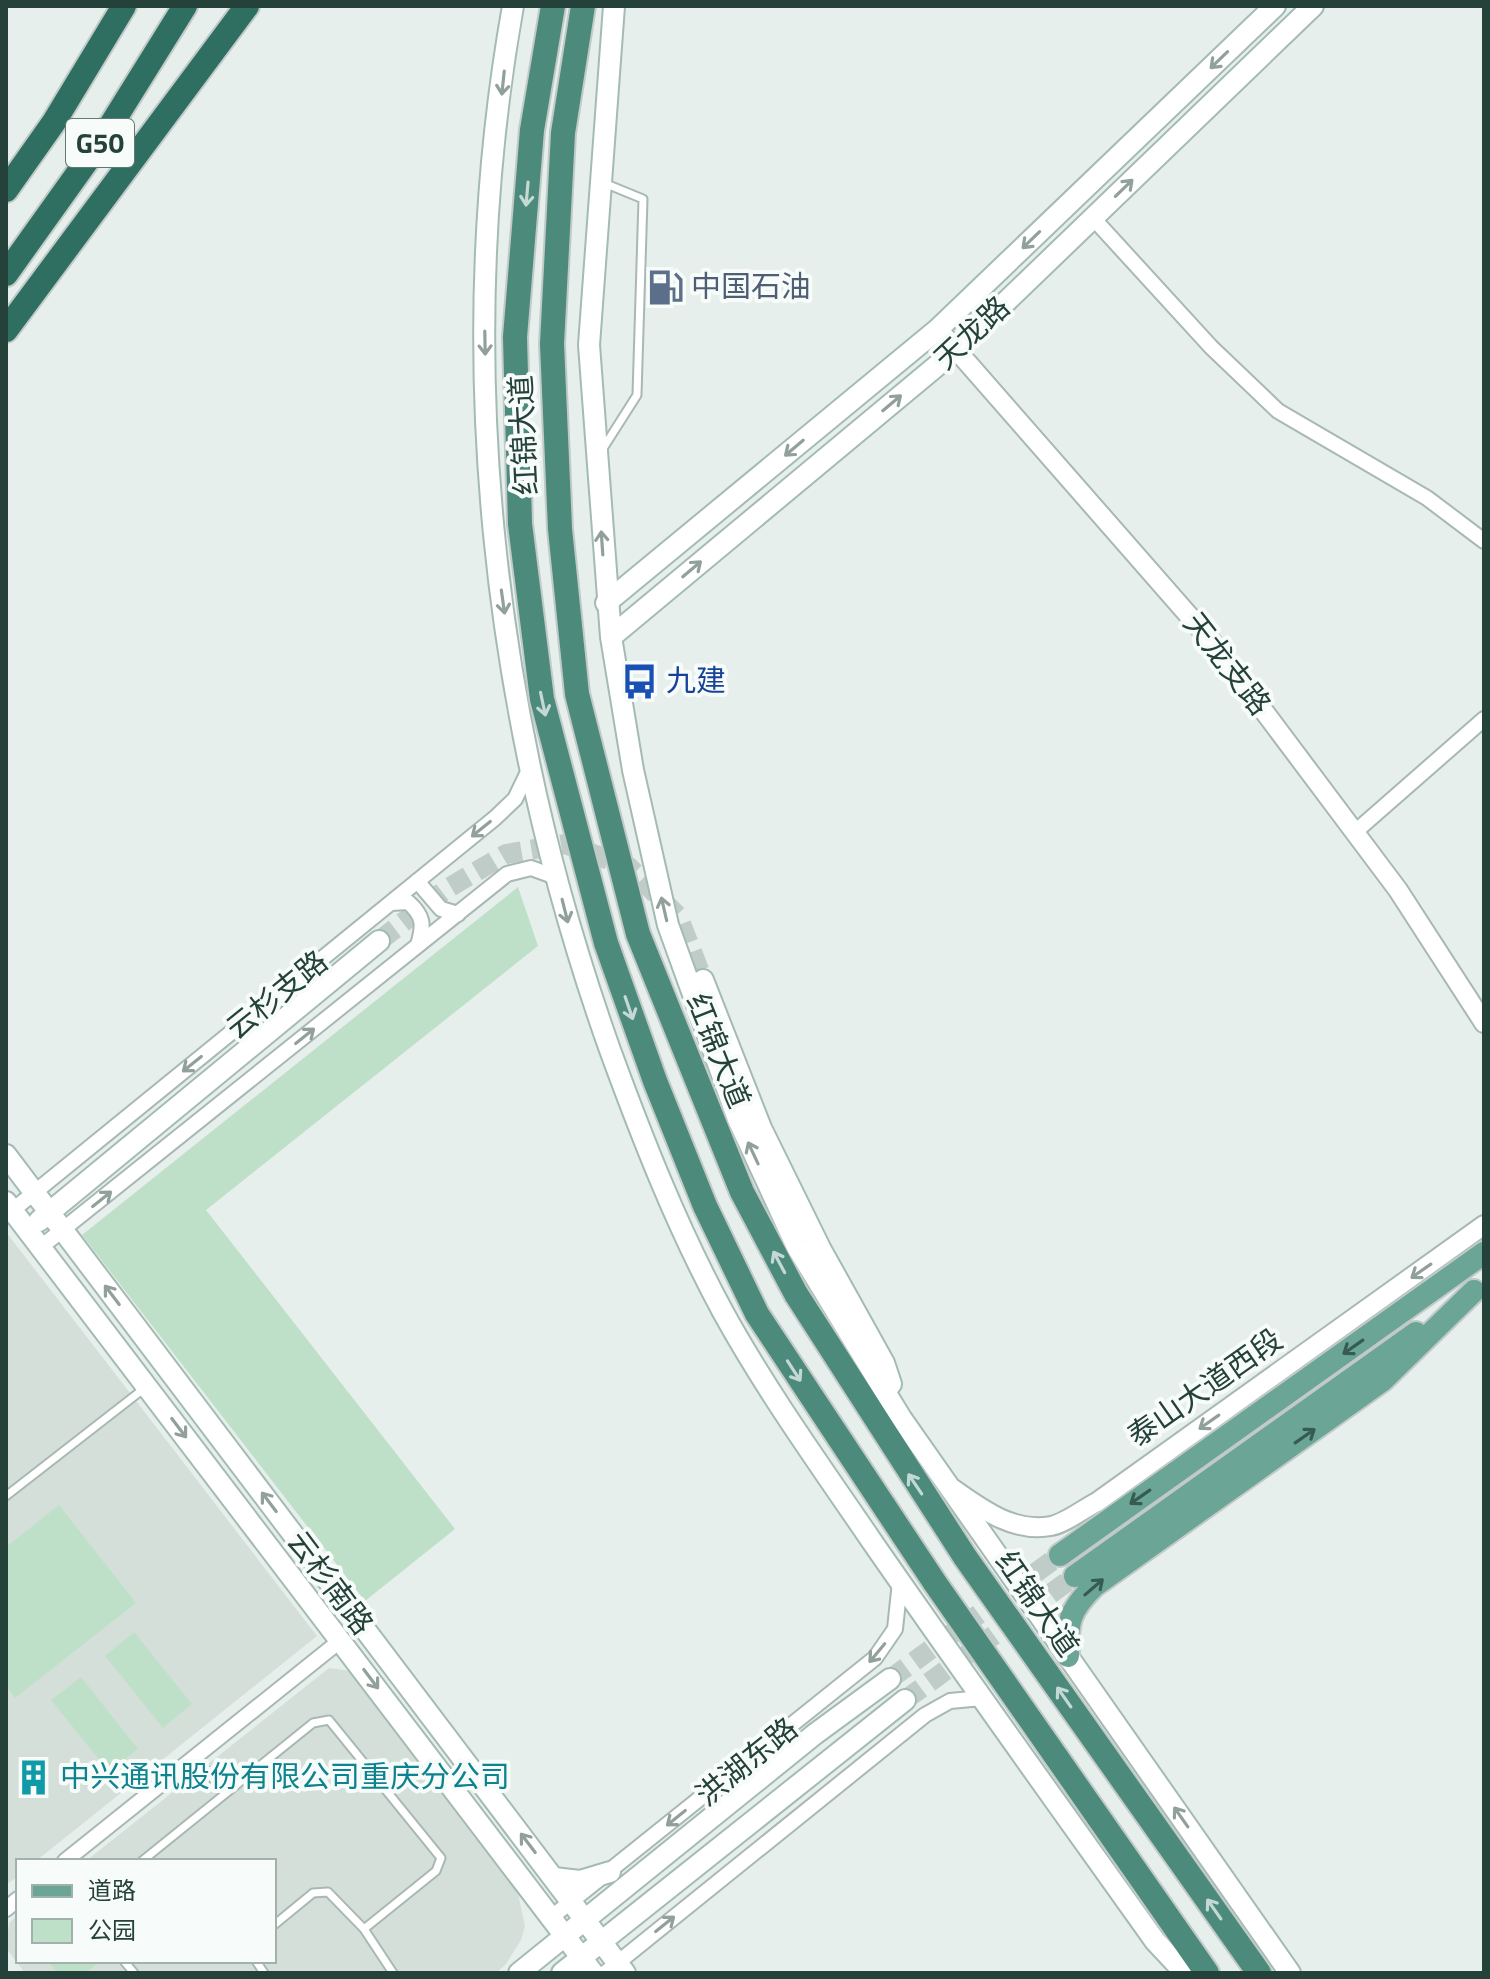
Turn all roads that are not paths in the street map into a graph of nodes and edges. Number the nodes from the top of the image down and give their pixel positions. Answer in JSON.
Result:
{"nodes":[{"id":1,"x":124,"y":6,"type":"edge"},
{"id":2,"x":185,"y":6,"type":"edge"},
{"id":3,"x":244,"y":6,"type":"edge"},
{"id":4,"x":513,"y":6,"type":"edge"},
{"id":5,"x":553,"y":6,"type":"edge"},
{"id":6,"x":583,"y":6,"type":"edge"},
{"id":7,"x":614,"y":6,"type":"edge"},
{"id":8,"x":1275,"y":6,"type":"edge"},
{"id":9,"x":1313,"y":6,"type":"edge"},
{"id":10,"x":603,"y":182,"type":"junction"},
{"id":11,"x":6,"y":190,"type":"edge"},
{"id":12,"x":1093,"y":218,"type":"junction"},
{"id":13,"x":6,"y":274,"type":"edge"},
{"id":14,"x":938,"y":329,"type":"junction"},
{"id":15,"x":6,"y":330,"type":"edge"},
{"id":16,"x":957,"y":349,"type":"junction"},
{"id":17,"x":597,"y":458,"type":"junction"},
{"id":18,"x":1484,"y":541,"type":"edge"},
{"id":19,"x":606,"y":603,"type":"junction"},
{"id":20,"x":611,"y":637,"type":"junction"},
{"id":21,"x":1484,"y":719,"type":"edge"},
{"id":22,"x":529,"y":770,"type":"junction"},
{"id":23,"x":1355,"y":832,"type":"junction"},
{"id":24,"x":556,"y":877,"type":"junction"},
{"id":25,"x":417,"y":881,"type":"junction"},
{"id":26,"x":390,"y":903,"type":"junction"},
{"id":27,"x":458,"y":914,"type":"junction"},
{"id":28,"x":379,"y":941,"type":"tunnel mouth"},
{"id":29,"x":418,"y":946,"type":"junction"},
{"id":30,"x":703,"y":980,"type":"tunnel mouth"},
{"id":31,"x":1484,"y":1023,"type":"edge"},
{"id":32,"x":6,"y":1155,"type":"edge"},
{"id":33,"x":35,"y":1193,"type":"junction"},
{"id":34,"x":8,"y":1210,"type":"edge"},
{"id":35,"x":50,"y":1213,"type":"junction"},
{"id":36,"x":1484,"y":1225,"type":"edge"},
{"id":37,"x":28,"y":1230,"type":"junction"},
{"id":38,"x":63,"y":1230,"type":"junction"},
{"id":39,"x":41,"y":1247,"type":"junction"},
{"id":40,"x":1484,"y":1253,"type":"edge"},
{"id":41,"x":1479,"y":1287,"type":"edge"},
{"id":42,"x":147,"y":1386,"type":"junction"},
{"id":43,"x":901,"y":1418,"type":"junction"},
{"id":44,"x":946,"y":1484,"type":"junction"},
{"id":45,"x":6,"y":1496,"type":"edge"},
{"id":46,"x":1060,"y":1555,"type":"tunnel mouth"},
{"id":47,"x":1075,"y":1576,"type":"tunnel mouth"},
{"id":48,"x":900,"y":1582,"type":"junction"},
{"id":49,"x":341,"y":1640,"type":"junction"},
{"id":50,"x":1068,"y":1656,"type":"junction"},
{"id":51,"x":890,"y":1679,"type":"tunnel mouth"},
{"id":52,"x":982,"y":1698,"type":"junction"},
{"id":53,"x":905,"y":1700,"type":"tunnel mouth"},
{"id":54,"x":195,"y":1757,"type":"junction"},
{"id":55,"x":225,"y":1793,"type":"junction"},
{"id":56,"x":68,"y":1859,"type":"edge"},
{"id":57,"x":144,"y":1859,"type":"edge"},
{"id":58,"x":610,"y":1872,"type":"junction"},
{"id":59,"x":554,"y":1878,"type":"junction"},
{"id":60,"x":572,"y":1901,"type":"junction"},
{"id":61,"x":553,"y":1916,"type":"junction"},
{"id":62,"x":585,"y":1918,"type":"junction"},
{"id":63,"x":276,"y":1924,"type":"edge"},
{"id":64,"x":364,"y":1929,"type":"junction"},
{"id":65,"x":565,"y":1934,"type":"junction"},
{"id":66,"x":601,"y":1941,"type":"junction"},
{"id":67,"x":588,"y":1965,"type":"edge"},
{"id":68,"x":616,"y":1970,"type":"edge"},
{"id":69,"x":393,"y":1973,"type":"edge"},
{"id":70,"x":519,"y":1973,"type":"edge"},
{"id":71,"x":562,"y":1973,"type":"edge"},
{"id":72,"x":1185,"y":1973,"type":"edge"},
{"id":73,"x":1207,"y":1973,"type":"edge"},
{"id":74,"x":1259,"y":1973,"type":"edge"},
{"id":75,"x":1290,"y":1973,"type":"edge"}],
"edges":[{"from":1,"to":11,"type":"highway","number":"G50"},
{"from":2,"to":13,"type":"highway","number":"G50"},
{"from":3,"to":15,"type":"highway"},
{"from":4,"to":22,"type":"main road","name":"红锦大道","one_way":true},
{"from":5,"to":73,"type":"highway","name":"红锦大道","one_way":true},
{"from":74,"to":6,"type":"highway","name":"红锦大道","one_way":true},
{"from":7,"to":10,"type":"main road","name":"红锦大道"},
{"from":8,"to":14,"type":"main road","name":"天龙路","one_way":true},
{"from":12,"to":9,"type":"main road","name":"天龙路","one_way":true},
{"from":10,"to":17,"type":"main road","name":"红锦大道"},
{"from":10,"to":17,"type":"lane"},
{"from":12,"to":16,"type":"main road","name":"天龙路"},
{"from":12,"to":18,"type":"street"},
{"from":14,"to":16,"type":"street","name":"天龙支路"},
{"from":14,"to":19,"type":"main road","name":"天龙路","one_way":true},
{"from":20,"to":16,"type":"main road","name":"天龙路","one_way":true},
{"from":16,"to":23,"type":"street","name":"天龙支路"},
{"from":19,"to":17,"type":"main road","name":"红锦大道","one_way":true},
{"from":19,"to":20,"type":"main road","name":"红锦大道"},
{"from":43,"to":20,"type":"main road","name":"红锦大道","one_way":true},
{"from":21,"to":23,"type":"street"},
{"from":22,"to":24,"type":"main road","name":"红锦大道"},
{"from":22,"to":25,"type":"street","name":"云杉支路","one_way":true},
{"from":23,"to":31,"type":"street","name":"天龙支路"},
{"from":24,"to":27,"type":"street","name":"云杉支路"},
{"from":24,"to":48,"type":"main road","name":"红锦大道","one_way":true},
{"from":25,"to":26,"type":"street","name":"云杉支路"},
{"from":25,"to":27,"type":"street"},
{"from":26,"to":29,"type":"street"},
{"from":26,"to":33,"type":"street","name":"云杉支路","one_way":true},
{"from":27,"to":29,"type":"street","name":"云杉支路"},
{"from":28,"to":35,"type":"main road"},
{"from":38,"to":29,"type":"street","name":"云杉支路","one_way":true},
{"from":30,"to":43,"type":"main road"},
{"from":32,"to":33,"type":"main road","name":"云杉南路"},
{"from":33,"to":34,"type":"street","name":"云杉支路"},
{"from":33,"to":35,"type":"main road","name":"云杉南路"},
{"from":34,"to":37,"type":"main road","name":"云杉南路"},
{"from":35,"to":37,"type":"main road"},
{"from":35,"to":38,"type":"main road","name":"云杉南路"},
{"from":36,"to":44,"type":"street","name":"泰山大道西段","one_way":true},
{"from":37,"to":39,"type":"main road","name":"云杉南路"},
{"from":38,"to":39,"type":"street","name":"云杉支路"},
{"from":59,"to":38,"type":"main road","name":"云杉南路","one_way":true},
{"from":39,"to":42,"type":"main road","name":"云杉南路"},
{"from":40,"to":46,"type":"main road","name":"泰山大道西段","one_way":true},
{"from":41,"to":47,"type":"main road"},
{"from":50,"to":41,"type":"main road","one_way":true},
{"from":42,"to":45,"type":"lane"},
{"from":42,"to":49,"type":"main road","name":"云杉南路","one_way":true},
{"from":43,"to":44,"type":"main road","name":"红锦大道"},
{"from":44,"to":50,"type":"main road","name":"红锦大道"},
{"from":48,"to":52,"type":"main road","name":"红锦大道"},
{"from":48,"to":58,"type":"street","name":"洪湖东路","one_way":true},
{"from":49,"to":54,"type":"street"},
{"from":49,"to":61,"type":"main road","name":"云杉南路","one_way":true},
{"from":75,"to":50,"type":"main road","name":"红锦大道","one_way":true},
{"from":51,"to":62,"type":"main road","name":"洪湖东路"},
{"from":68,"to":52,"type":"street","one_way":true},
{"from":52,"to":72,"type":"main road","name":"红锦大道"},
{"from":53,"to":66,"type":"main road","name":"洪湖东路"},
{"from":54,"to":55,"type":"lane"},
{"from":54,"to":56,"type":"street"},
{"from":55,"to":57,"type":"lane"},
{"from":55,"to":64,"type":"lane"},
{"from":58,"to":59,"type":"main road"},
{"from":58,"to":60,"type":"street","name":"洪湖东路"},
{"from":59,"to":60,"type":"main road","name":"云杉南路"},
{"from":60,"to":61,"type":"street","name":"洪湖东路"},
{"from":60,"to":62,"type":"main road","name":"云杉南路"},
{"from":61,"to":65,"type":"main road","name":"云杉南路"},
{"from":62,"to":65,"type":"main road","name":"洪湖东路"},
{"from":62,"to":66,"type":"main road","name":"云杉南路"},
{"from":63,"to":64,"type":"lane"},
{"from":64,"to":69,"type":"lane"},
{"from":65,"to":67,"type":"main road","name":"云杉南路"},
{"from":65,"to":70,"type":"main road","name":"洪湖东路"},
{"from":66,"to":67,"type":"main road","name":"洪湖东路"},
{"from":66,"to":68,"type":"main road","name":"云杉南路"},
{"from":67,"to":71,"type":"main road","name":"洪湖东路"}]}
